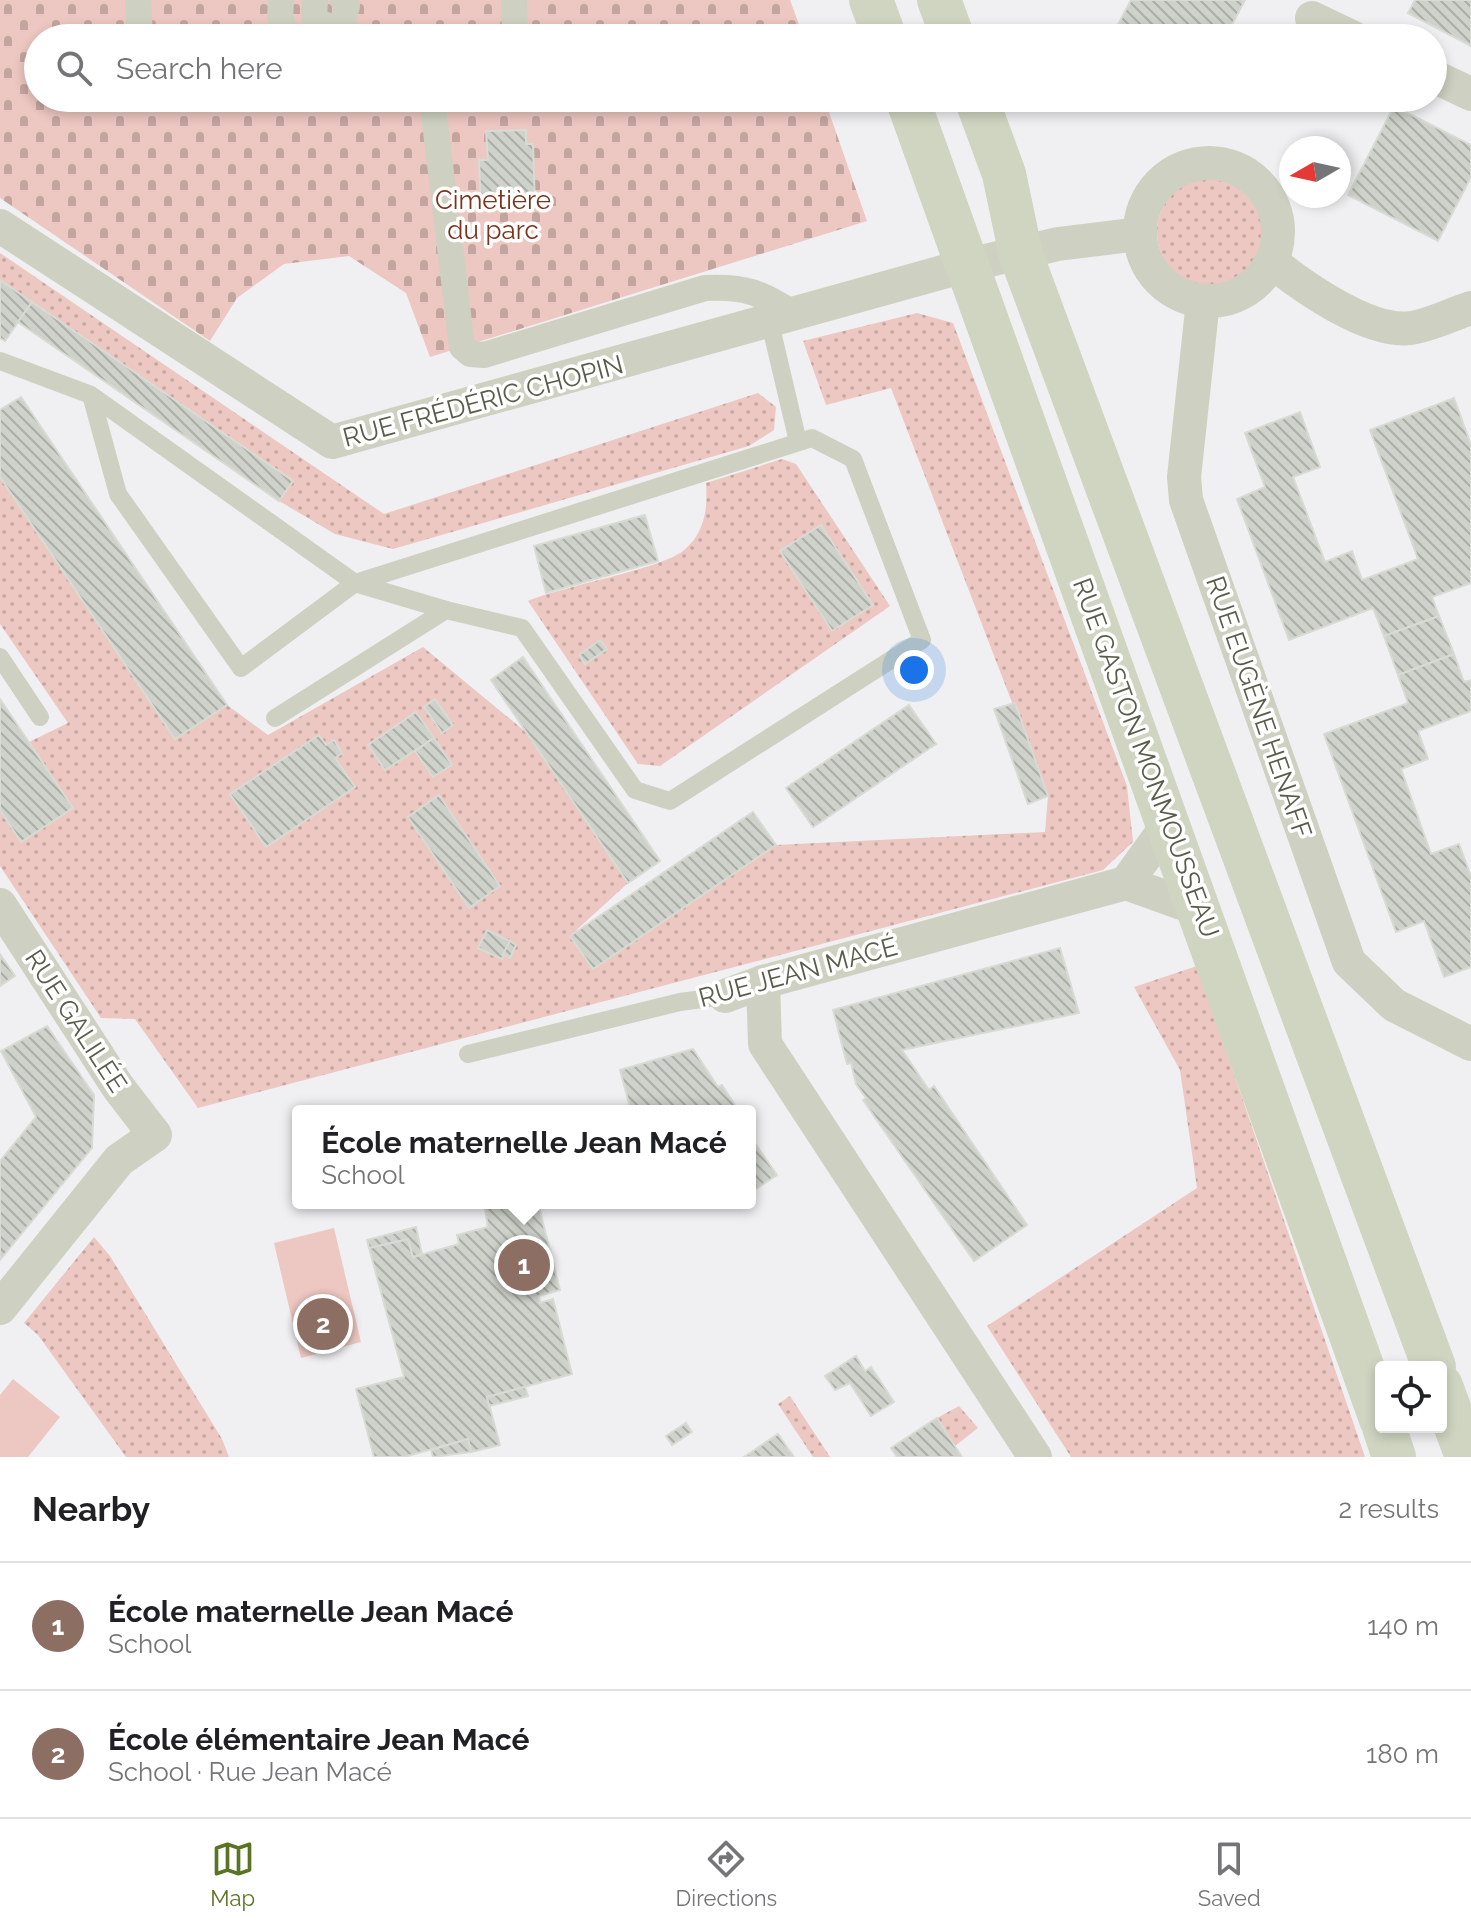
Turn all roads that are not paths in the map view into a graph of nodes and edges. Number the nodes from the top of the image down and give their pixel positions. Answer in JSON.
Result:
{"nodes":[{"id":1,"x":138,"y":0,"type":"edge"},
{"id":2,"x":281,"y":0,"type":"edge"},
{"id":3,"x":315,"y":0,"type":"edge"},
{"id":4,"x":514,"y":0,"type":"edge"},
{"id":5,"x":871,"y":0,"type":"edge"},
{"id":6,"x":939,"y":0,"type":"edge"},
{"id":7,"x":1312,"y":18,"type":"dead end"},
{"id":8,"x":139,"y":24,"type":"edge"},
{"id":9,"x":283,"y":24,"type":"edge"},
{"id":10,"x":321,"y":24,"type":"edge"},
{"id":11,"x":515,"y":24,"type":"edge"},
{"id":12,"x":880,"y":24,"type":"edge"},
{"id":13,"x":948,"y":24,"type":"edge"},
{"id":14,"x":1325,"y":24,"type":"edge"},
{"id":15,"x":1447,"y":83,"type":"edge"},
{"id":16,"x":1471,"y":94,"type":"edge"},
{"id":17,"x":434,"y":112,"type":"edge"},
{"id":18,"x":912,"y":112,"type":"edge"},
{"id":19,"x":981,"y":112,"type":"edge"},
{"id":20,"x":0,"y":226,"type":"edge"},
{"id":21,"x":1139,"y":234,"type":"junction"},
{"id":22,"x":1021,"y":255,"type":"junction"},
{"id":23,"x":1272,"y":262,"type":"junction"},
{"id":24,"x":968,"y":265,"type":"junction"},
{"id":25,"x":1203,"y":301,"type":"junction"},
{"id":26,"x":1470,"y":308,"type":"edge"},
{"id":27,"x":783,"y":319,"type":"junction"},
{"id":28,"x":0,"y":361,"type":"edge"},
{"id":29,"x":91,"y":395,"type":"junction"},
{"id":30,"x":798,"y":442,"type":"junction"},
{"id":31,"x":355,"y":583,"type":"junction"},
{"id":32,"x":446,"y":610,"type":"junction"},
{"id":33,"x":0,"y":657,"type":"edge"},
{"id":34,"x":40,"y":717,"type":"dead end"},
{"id":35,"x":275,"y":718,"type":"dead end"},
{"id":36,"x":1170,"y":822,"type":"junction"},
{"id":37,"x":1126,"y":883,"type":"junction"},
{"id":38,"x":0,"y":905,"type":"edge"},
{"id":39,"x":1201,"y":910,"type":"junction"},
{"id":40,"x":763,"y":982,"type":"junction"},
{"id":41,"x":725,"y":996,"type":"joint"},
{"id":42,"x":1471,"y":1044,"type":"edge"},
{"id":43,"x":468,"y":1054,"type":"dead end"},
{"id":44,"x":0,"y":1308,"type":"edge"},
{"id":45,"x":1432,"y":1361,"type":"edge"},
{"id":46,"x":1375,"y":1402,"type":"edge"},
{"id":47,"x":1447,"y":1402,"type":"edge"},
{"id":48,"x":1386,"y":1433,"type":"edge"},
{"id":49,"x":1035,"y":1457,"type":"edge"},
{"id":50,"x":1394,"y":1457,"type":"edge"},
{"id":51,"x":1467,"y":1457,"type":"edge"}],
"edges":[{"from":1,"to":8,"type":"street"},
{"from":2,"to":9,"type":"street"},
{"from":3,"to":10,"type":"street"},
{"from":4,"to":11,"type":"street"},
{"from":5,"to":12,"type":"main road"},
{"from":6,"to":13,"type":"main road"},
{"from":7,"to":14,"type":"street"},
{"from":15,"to":16,"type":"street"},
{"from":17,"to":27,"type":"street"},
{"from":18,"to":24,"type":"main road","name":"RUE GASTON MONMOUSSEAU"},
{"from":19,"to":22,"type":"main road"},
{"from":20,"to":27,"type":"street","name":"RUE FRÉDÉRIC CHOPIN"},
{"from":21,"to":22,"type":"street","name":"RUE FRÉDÉRIC CHOPIN"},
{"from":21,"to":23,"type":"street"},
{"from":21,"to":25,"type":"street"},
{"from":22,"to":24,"type":"street","name":"RUE FRÉDÉRIC CHOPIN"},
{"from":22,"to":45,"type":"main road"},
{"from":23,"to":25,"type":"street"},
{"from":23,"to":26,"type":"street"},
{"from":24,"to":27,"type":"street","name":"RUE FRÉDÉRIC CHOPIN"},
{"from":24,"to":36,"type":"main road","name":"RUE GASTON MONMOUSSEAU"},
{"from":25,"to":42,"type":"street","name":"RUE EUGÈNE HENAFF"},
{"from":27,"to":30,"type":"lane"},
{"from":28,"to":29,"type":"lane"},
{"from":29,"to":31,"type":"lane"},
{"from":29,"to":31,"type":"lane"},
{"from":30,"to":31,"type":"lane"},
{"from":30,"to":32,"type":"lane"},
{"from":31,"to":32,"type":"lane"},
{"from":32,"to":35,"type":"lane"},
{"from":33,"to":34,"type":"lane"},
{"from":36,"to":37,"type":"street"},
{"from":36,"to":39,"type":"main road","name":"RUE GASTON MONMOUSSEAU"},
{"from":37,"to":39,"type":"street"},
{"from":37,"to":40,"type":"street","name":"RUE JEAN MACÉ"},
{"from":38,"to":44,"type":"street","name":"RUE GALILÉE"},
{"from":39,"to":46,"type":"main road","name":"RUE GASTON MONMOUSSEAU"},
{"from":40,"to":41,"type":"street","name":"RUE JEAN MACÉ"},
{"from":40,"to":49,"type":"street"},
{"from":41,"to":43,"type":"lane","name":"RUE JEAN MACÉ"},
{"from":47,"to":51,"type":"main road"},
{"from":48,"to":50,"type":"main road"}]}
